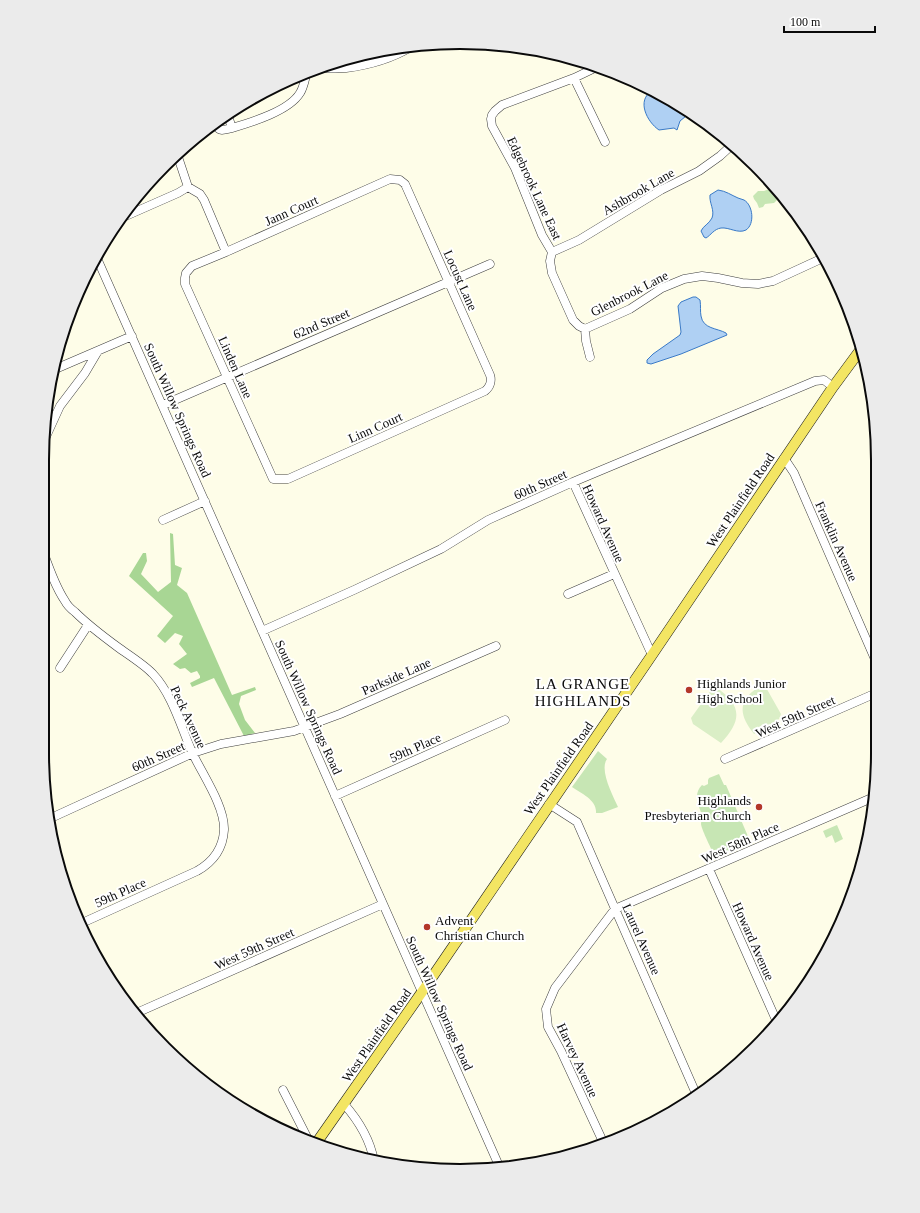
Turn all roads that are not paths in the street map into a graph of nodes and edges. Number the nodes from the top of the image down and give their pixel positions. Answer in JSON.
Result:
{"nodes":[{"id":1,"x":397,"y":54,"type":"edge"},
{"id":2,"x":337,"y":68,"type":"edge"},
{"id":3,"x":590,"y":70,"type":"edge"},
{"id":4,"x":574,"y":78,"type":"junction"},
{"id":5,"x":305,"y":79,"type":"edge"},
{"id":6,"x":229,"y":120,"type":"edge"},
{"id":7,"x":218,"y":128,"type":"edge"},
{"id":8,"x":232,"y":128,"type":"junction"},
{"id":9,"x":606,"y":142,"type":"dead end"},
{"id":10,"x":728,"y":149,"type":"edge"},
{"id":11,"x":179,"y":160,"type":"edge"},
{"id":12,"x":400,"y":180,"type":"joint"},
{"id":13,"x":188,"y":187,"type":"junction"},
{"id":14,"x":131,"y":214,"type":"edge"},
{"id":15,"x":226,"y":252,"type":"junction"},
{"id":16,"x":552,"y":252,"type":"junction"},
{"id":17,"x":819,"y":260,"type":"edge"},
{"id":18,"x":99,"y":263,"type":"edge"},
{"id":19,"x":490,"y":264,"type":"dead end"},
{"id":20,"x":192,"y":266,"type":"joint"},
{"id":21,"x":448,"y":282,"type":"junction"},
{"id":22,"x":585,"y":329,"type":"junction"},
{"id":23,"x":132,"y":336,"type":"junction"},
{"id":24,"x":98,"y":351,"type":"junction"},
{"id":25,"x":857,"y":354,"type":"edge"},
{"id":26,"x":590,"y":357,"type":"dead end"},
{"id":27,"x":60,"y":367,"type":"edge"},
{"id":28,"x":227,"y":377,"type":"junction"},
{"id":29,"x":832,"y":387,"type":"junction"},
{"id":30,"x":485,"y":391,"type":"joint"},
{"id":31,"x":163,"y":406,"type":"junction"},
{"id":32,"x":51,"y":425,"type":"edge"},
{"id":33,"x":784,"y":458,"type":"junction"},
{"id":34,"x":273,"y":479,"type":"joint"},
{"id":35,"x":573,"y":482,"type":"junction"},
{"id":36,"x":205,"y":501,"type":"junction"},
{"id":37,"x":163,"y":520,"type":"dead end"},
{"id":38,"x":49,"y":568,"type":"edge"},
{"id":39,"x":614,"y":574,"type":"junction"},
{"id":40,"x":568,"y":594,"type":"dead end"},
{"id":41,"x":88,"y":624,"type":"junction"},
{"id":42,"x":262,"y":631,"type":"junction"},
{"id":43,"x":496,"y":646,"type":"dead end"},
{"id":44,"x":871,"y":650,"type":"edge"},
{"id":45,"x":652,"y":655,"type":"junction"},
{"id":46,"x":60,"y":668,"type":"dead end"},
{"id":47,"x":871,"y":695,"type":"edge"},
{"id":48,"x":505,"y":720,"type":"dead end"},
{"id":49,"x":305,"y":727,"type":"junction"},
{"id":50,"x":193,"y":753,"type":"junction"},
{"id":51,"x":725,"y":760,"type":"dead end"},
{"id":52,"x":335,"y":796,"type":"junction"},
{"id":53,"x":868,"y":800,"type":"edge"},
{"id":54,"x":549,"y":804,"type":"junction"},
{"id":55,"x":54,"y":816,"type":"edge"},
{"id":56,"x":211,"y":861,"type":"joint"},
{"id":57,"x":709,"y":869,"type":"junction"},
{"id":58,"x":383,"y":904,"type":"junction"},
{"id":59,"x":616,"y":909,"type":"junction"},
{"id":60,"x":85,"y":922,"type":"edge"},
{"id":61,"x":422,"y":992,"type":"junction"},
{"id":62,"x":141,"y":1011,"type":"edge"},
{"id":63,"x":775,"y":1017,"type":"edge"},
{"id":64,"x":283,"y":1090,"type":"dead end"},
{"id":65,"x":695,"y":1090,"type":"edge"},
{"id":66,"x":344,"y":1104,"type":"junction"},
{"id":67,"x":305,"y":1134,"type":"edge"},
{"id":68,"x":319,"y":1139,"type":"edge"},
{"id":69,"x":601,"y":1139,"type":"edge"},
{"id":70,"x":373,"y":1154,"type":"edge"},
{"id":71,"x":497,"y":1162,"type":"edge"}],
"edges":[{"from":1,"to":2,"type":"street"},
{"from":3,"to":4,"type":"street"},
{"from":4,"to":9,"type":"street"},
{"from":4,"to":16,"type":"street","name":"Edgebrook Lane East"},
{"from":5,"to":8,"type":"street"},
{"from":6,"to":8,"type":"street"},
{"from":7,"to":8,"type":"street"},
{"from":10,"to":16,"type":"street","name":"Ashbrook Lane"},
{"from":11,"to":13,"type":"street"},
{"from":12,"to":15,"type":"street","name":"Jann Court"},
{"from":12,"to":21,"type":"street","name":"Locust Lane"},
{"from":13,"to":14,"type":"street"},
{"from":13,"to":15,"type":"street"},
{"from":15,"to":20,"type":"street","name":"Jann Court"},
{"from":16,"to":22,"type":"street","name":"Edgebrook Lane East"},
{"from":17,"to":22,"type":"street","name":"Glenbrook Lane"},
{"from":18,"to":23,"type":"street","name":"South Willow Springs Road"},
{"from":19,"to":21,"type":"street","name":"62nd Street"},
{"from":20,"to":28,"type":"street","name":"Linden Lane"},
{"from":21,"to":28,"type":"street","name":"62nd Street"},
{"from":21,"to":30,"type":"street","name":"Locust Lane"},
{"from":22,"to":26,"type":"street"},
{"from":23,"to":24,"type":"street"},
{"from":23,"to":31,"type":"street","name":"South Willow Springs Road"},
{"from":24,"to":27,"type":"street"},
{"from":24,"to":32,"type":"street"},
{"from":25,"to":29,"type":"main road","name":"West Plainfield Road"},
{"from":28,"to":31,"type":"street","name":"62nd Street"},
{"from":28,"to":34,"type":"street","name":"Linden Lane"},
{"from":29,"to":33,"type":"main road","name":"West Plainfield Road"},
{"from":29,"to":35,"type":"street","name":"60th Street"},
{"from":30,"to":34,"type":"street","name":"Linn Court"},
{"from":31,"to":36,"type":"street","name":"South Willow Springs Road"},
{"from":33,"to":44,"type":"street","name":"Franklin Avenue"},
{"from":33,"to":45,"type":"main road","name":"West Plainfield Road"},
{"from":35,"to":39,"type":"street","name":"Howard Avenue"},
{"from":35,"to":42,"type":"street","name":"60th Street"},
{"from":36,"to":37,"type":"street"},
{"from":36,"to":42,"type":"street","name":"South Willow Springs Road"},
{"from":38,"to":41,"type":"street","name":"Peck Avenue"},
{"from":39,"to":40,"type":"street","name":"Howard Avenue"},
{"from":39,"to":45,"type":"street","name":"Howard Avenue"},
{"from":41,"to":46,"type":"street"},
{"from":41,"to":50,"type":"street","name":"Peck Avenue"},
{"from":42,"to":49,"type":"street","name":"South Willow Springs Road"},
{"from":43,"to":49,"type":"street","name":"Parkside Lane"},
{"from":45,"to":54,"type":"main road","name":"West Plainfield Road"},
{"from":47,"to":51,"type":"street","name":"West 59th Street"},
{"from":48,"to":52,"type":"street","name":"59th Place"},
{"from":49,"to":50,"type":"street","name":"60th Street"},
{"from":49,"to":52,"type":"street","name":"South Willow Springs Road"},
{"from":50,"to":55,"type":"street","name":"60th Street"},
{"from":50,"to":56,"type":"street","name":"Peck Avenue"},
{"from":52,"to":58,"type":"street","name":"South Willow Springs Road"},
{"from":53,"to":57,"type":"street","name":"West 58th Place"},
{"from":54,"to":59,"type":"street","name":"Laurel Avenue"},
{"from":54,"to":61,"type":"main road","name":"West Plainfield Road"},
{"from":56,"to":60,"type":"street","name":"59th Place"},
{"from":57,"to":59,"type":"street","name":"West 58th Place"},
{"from":57,"to":63,"type":"street","name":"Howard Avenue"},
{"from":58,"to":61,"type":"street","name":"South Willow Springs Road"},
{"from":58,"to":62,"type":"street","name":"West 59th Street"},
{"from":59,"to":65,"type":"street","name":"Laurel Avenue"},
{"from":59,"to":69,"type":"street","name":"Harvey Avenue"},
{"from":61,"to":66,"type":"main road","name":"West Plainfield Road"},
{"from":61,"to":71,"type":"street","name":"South Willow Springs Road"},
{"from":64,"to":67,"type":"street"},
{"from":66,"to":68,"type":"main road","name":"West Plainfield Road"},
{"from":66,"to":70,"type":"street"}]}
